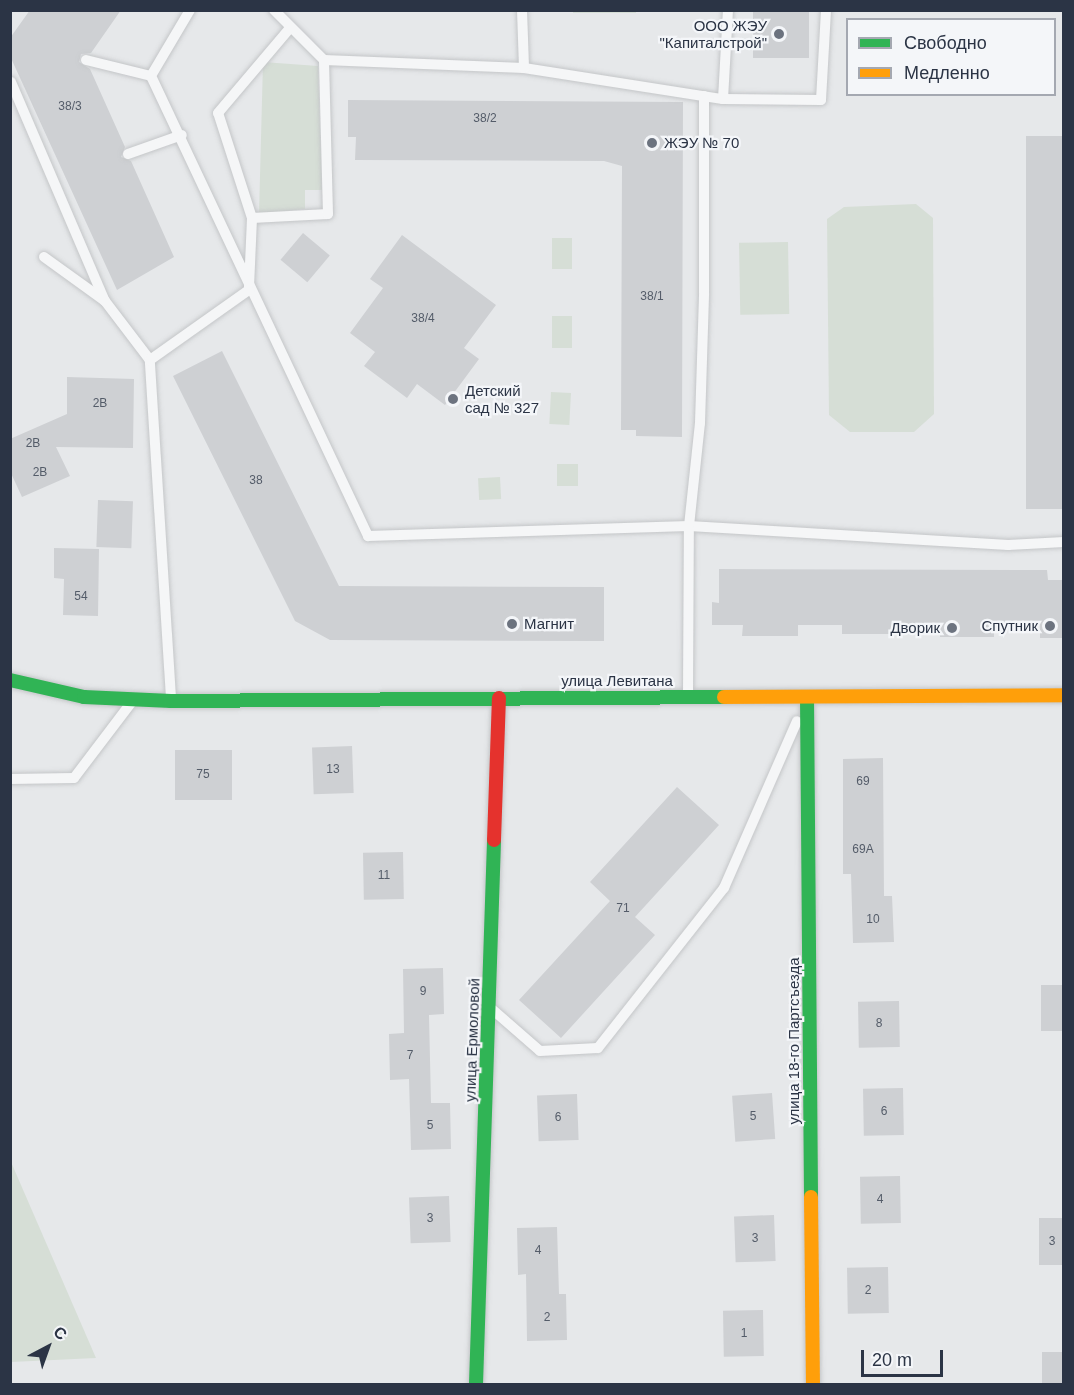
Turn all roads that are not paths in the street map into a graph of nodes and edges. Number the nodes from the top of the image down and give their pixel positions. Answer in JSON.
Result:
{"nodes":[{"id":1,"x":190,"y":10,"type":"edge"},
{"id":2,"x":274,"y":10,"type":"edge"},
{"id":3,"x":522,"y":10,"type":"edge"},
{"id":4,"x":728,"y":10,"type":"edge"},
{"id":5,"x":826,"y":10,"type":"edge"},
{"id":6,"x":290,"y":28,"type":"junction"},
{"id":7,"x":86,"y":60,"type":"dead end"},
{"id":8,"x":324,"y":60,"type":"junction"},
{"id":9,"x":524,"y":68,"type":"junction"},
{"id":10,"x":151,"y":76,"type":"junction"},
{"id":11,"x":10,"y":82,"type":"edge"},
{"id":12,"x":704,"y":96,"type":"junction"},
{"id":13,"x":723,"y":99,"type":"junction"},
{"id":14,"x":182,"y":135,"type":"junction"},
{"id":15,"x":128,"y":154,"type":"dead end"},
{"id":16,"x":252,"y":218,"type":"junction"},
{"id":17,"x":44,"y":257,"type":"dead end"},
{"id":18,"x":249,"y":290,"type":"junction"},
{"id":19,"x":105,"y":301,"type":"junction"},
{"id":20,"x":150,"y":360,"type":"junction"},
{"id":21,"x":689,"y":526,"type":"junction"},
{"id":22,"x":1064,"y":542,"type":"edge"},
{"id":23,"x":10,"y":680,"type":"edge"},
{"id":24,"x":1064,"y":694,"type":"edge"},
{"id":25,"x":807,"y":697,"type":"junction"},
{"id":26,"x":498,"y":698,"type":"junction"},
{"id":27,"x":688,"y":698,"type":"junction"},
{"id":28,"x":133,"y":699,"type":"junction"},
{"id":29,"x":171,"y":701,"type":"junction"},
{"id":30,"x":10,"y":779,"type":"edge"},
{"id":31,"x":490,"y":1008,"type":"junction"},
{"id":32,"x":476,"y":1384,"type":"edge"},
{"id":33,"x":813,"y":1384,"type":"edge"}],
"edges":[{"from":1,"to":10,"type":"lane"},
{"from":2,"to":6,"type":"lane"},
{"from":3,"to":9,"type":"lane"},
{"from":4,"to":13,"type":"lane"},
{"from":5,"to":13,"type":"lane"},
{"from":6,"to":8,"type":"lane"},
{"from":6,"to":16,"type":"lane"},
{"from":7,"to":10,"type":"lane"},
{"from":8,"to":9,"type":"lane"},
{"from":8,"to":16,"type":"lane"},
{"from":9,"to":12,"type":"lane"},
{"from":10,"to":14,"type":"lane"},
{"from":11,"to":19,"type":"lane"},
{"from":12,"to":13,"type":"lane"},
{"from":12,"to":21,"type":"lane"},
{"from":14,"to":15,"type":"lane"},
{"from":14,"to":18,"type":"lane"},
{"from":16,"to":18,"type":"lane"},
{"from":17,"to":19,"type":"lane"},
{"from":18,"to":20,"type":"lane"},
{"from":18,"to":21,"type":"lane"},
{"from":19,"to":20,"type":"lane"},
{"from":20,"to":29,"type":"lane"},
{"from":21,"to":22,"type":"lane"},
{"from":21,"to":27,"type":"lane"},
{"from":23,"to":28,"type":"street","name":"улица Левитана"},
{"from":24,"to":25,"type":"street","name":"улица Левитана"},
{"from":25,"to":27,"type":"street","name":"улица Левитана"},
{"from":25,"to":31,"type":"lane"},
{"from":25,"to":33,"type":"street","name":"улица 18-го Партсъезда"},
{"from":26,"to":27,"type":"street","name":"улица Левитана"},
{"from":26,"to":29,"type":"street","name":"улица Левитана"},
{"from":26,"to":31,"type":"street","name":"улица Ермоловой"},
{"from":28,"to":29,"type":"street","name":"улица Левитана"},
{"from":28,"to":30,"type":"lane"},
{"from":31,"to":32,"type":"street","name":"улица Ермоловой"}]}
